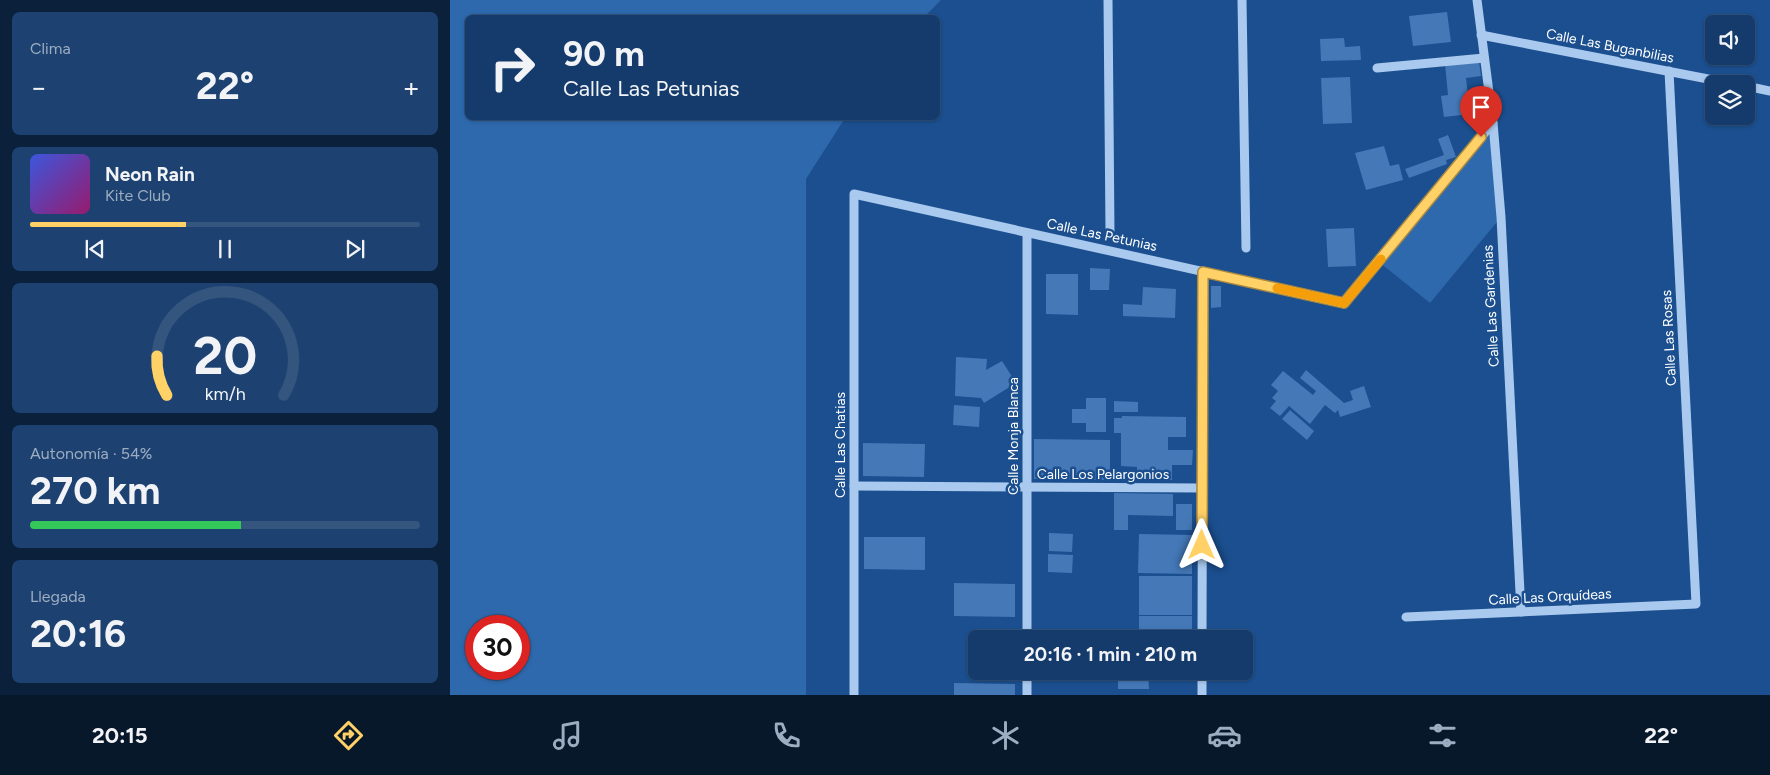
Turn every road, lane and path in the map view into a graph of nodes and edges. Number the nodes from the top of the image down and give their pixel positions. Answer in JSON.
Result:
{"nodes":[{"id":1,"x":1108,"y":0,"type":"edge"},
{"id":2,"x":1242,"y":0,"type":"edge"},
{"id":3,"x":1477,"y":0,"type":"edge"},
{"id":4,"x":1481,"y":35,"type":"junction"},
{"id":5,"x":1484,"y":58,"type":"junction"},
{"id":6,"x":1377,"y":68,"type":"dead end"},
{"id":7,"x":1669,"y":71,"type":"junction"},
{"id":8,"x":1705,"y":78,"type":"edge"},
{"id":9,"x":1755,"y":88,"type":"edge"},
{"id":10,"x":1770,"y":91,"type":"edge"},
{"id":11,"x":1493,"y":123,"type":"junction"},
{"id":12,"x":854,"y":194,"type":"joint"},
{"id":13,"x":1110,"y":232,"type":"dead end"},
{"id":14,"x":1027,"y":233,"type":"junction"},
{"id":15,"x":1246,"y":248,"type":"dead end"},
{"id":16,"x":1203,"y":272,"type":"junction"},
{"id":17,"x":854,"y":486,"type":"junction"},
{"id":18,"x":1026,"y":487,"type":"junction"},
{"id":19,"x":1202,"y":488,"type":"junction"},
{"id":20,"x":1696,"y":604,"type":"joint"},
{"id":21,"x":1521,"y":612,"type":"junction"},
{"id":22,"x":1406,"y":617,"type":"dead end"},
{"id":23,"x":1027,"y":630,"type":"edge"},
{"id":24,"x":1202,"y":630,"type":"edge"},
{"id":25,"x":1027,"y":680,"type":"edge"},
{"id":26,"x":1202,"y":680,"type":"edge"},
{"id":27,"x":854,"y":695,"type":"edge"},
{"id":28,"x":1027,"y":695,"type":"edge"},
{"id":29,"x":1202,"y":695,"type":"edge"}],
"edges":[{"from":1,"to":13,"type":"street"},
{"from":2,"to":15,"type":"street"},
{"from":3,"to":4,"type":"street","name":"Calle Las Gardenias"},
{"from":4,"to":5,"type":"street","name":"Calle Las Gardenias"},
{"from":4,"to":7,"type":"street","name":"Calle Las Buganbilias"},
{"from":5,"to":6,"type":"street"},
{"from":5,"to":11,"type":"street","name":"Calle Las Gardenias"},
{"from":7,"to":8,"type":"street","name":"Calle Las Buganbilias"},
{"from":7,"to":20,"type":"street","name":"Calle Las Rosas"},
{"from":9,"to":10,"type":"street"},
{"from":11,"to":16,"type":"street","name":"Calle Las Petunias"},
{"from":11,"to":21,"type":"street","name":"Calle Las Gardenias"},
{"from":12,"to":14,"type":"street","name":"Calle Las Petunias"},
{"from":12,"to":17,"type":"street","name":"Calle Las Chatias"},
{"from":14,"to":16,"type":"street","name":"Calle Las Petunias"},
{"from":14,"to":18,"type":"street","name":"Calle Monja Blanca"},
{"from":16,"to":19,"type":"street"},
{"from":17,"to":18,"type":"street","name":"Calle Los Pelargonios"},
{"from":17,"to":27,"type":"street","name":"Calle Las Chatias"},
{"from":18,"to":19,"type":"street","name":"Calle Los Pelargonios"},
{"from":18,"to":23,"type":"street","name":"Calle Monja Blanca"},
{"from":19,"to":24,"type":"street"},
{"from":20,"to":21,"type":"street","name":"Calle Las Orquídeas"},
{"from":21,"to":22,"type":"street","name":"Calle Las Orquídeas"},
{"from":25,"to":28,"type":"street"},
{"from":26,"to":29,"type":"street"}]}
